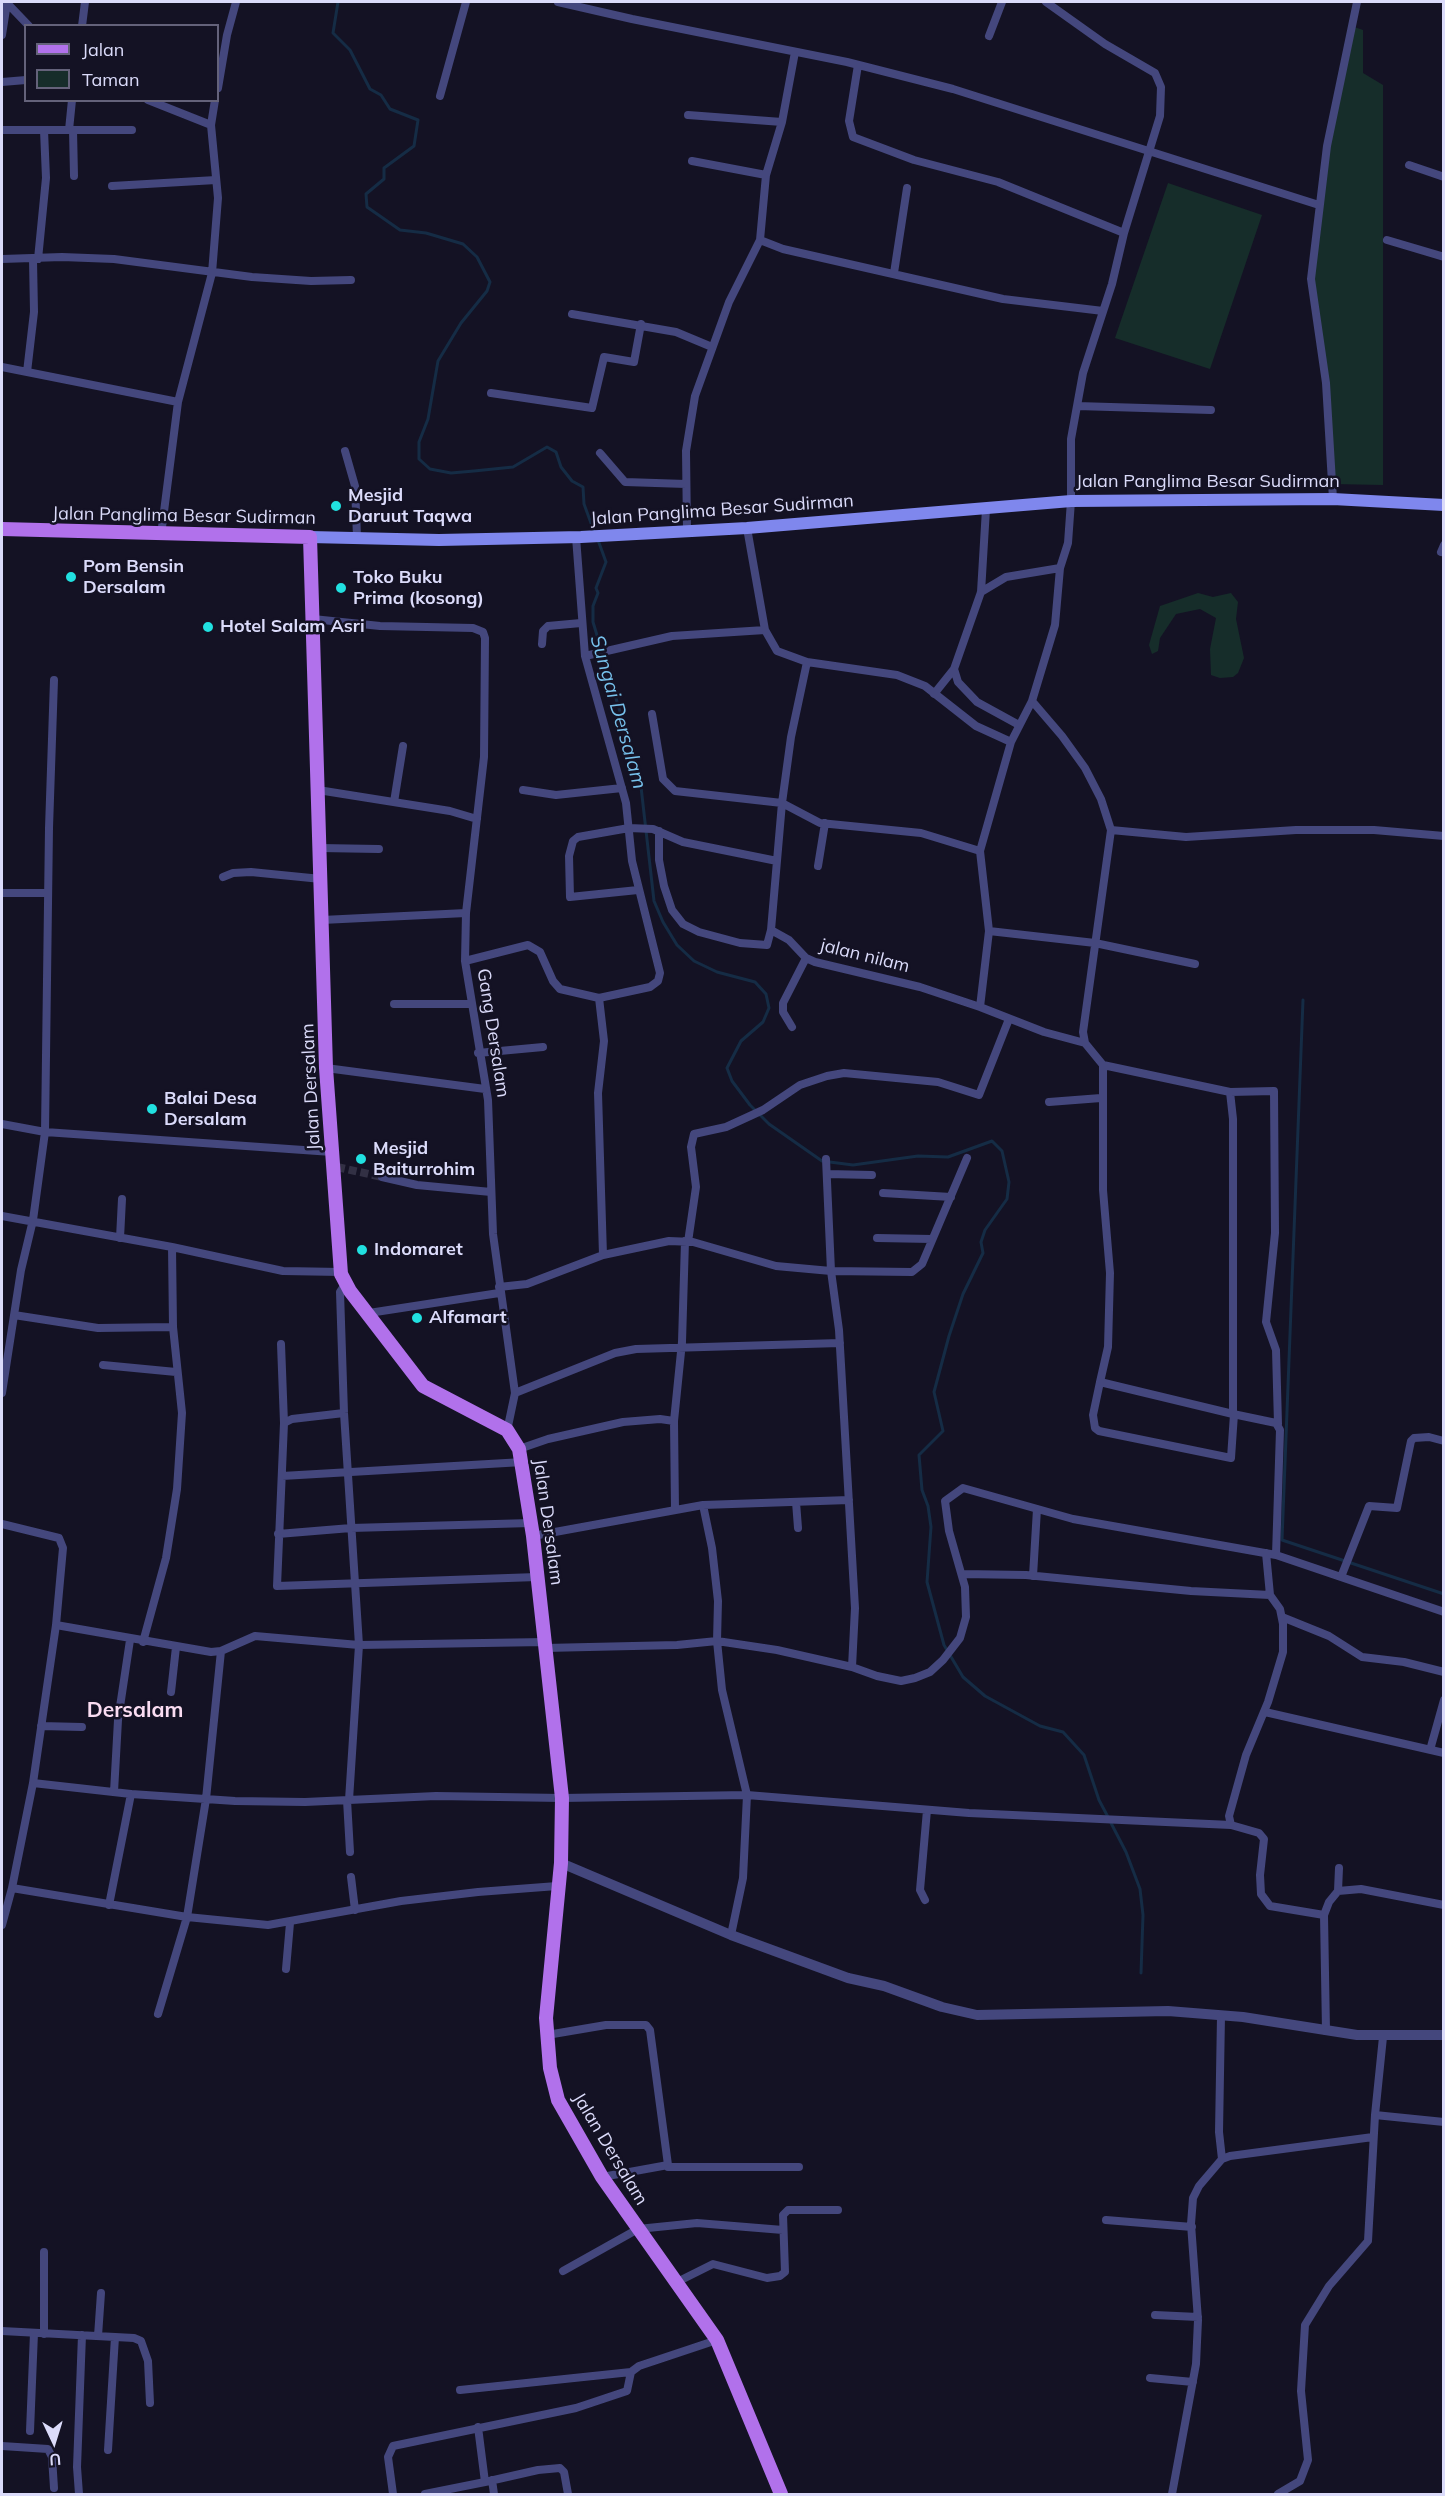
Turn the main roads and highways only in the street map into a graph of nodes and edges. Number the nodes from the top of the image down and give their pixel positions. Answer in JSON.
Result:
{"nodes":[{"id":1,"x":1443,"y":505,"type":"edge"},
{"id":2,"x":2,"y":529,"type":"edge"},
{"id":3,"x":310,"y":537,"type":"junction"},
{"id":4,"x":781,"y":2494,"type":"edge"}],
"edges":[{"from":1,"to":3,"type":"main road","name":"Jalan Panglima Besar Sudirman"},
{"from":2,"to":3,"type":"main road","name":"Jalan Panglima Besar Sudirman"},
{"from":3,"to":4,"type":"main road","name":"Jalan Dersalam"}]}
